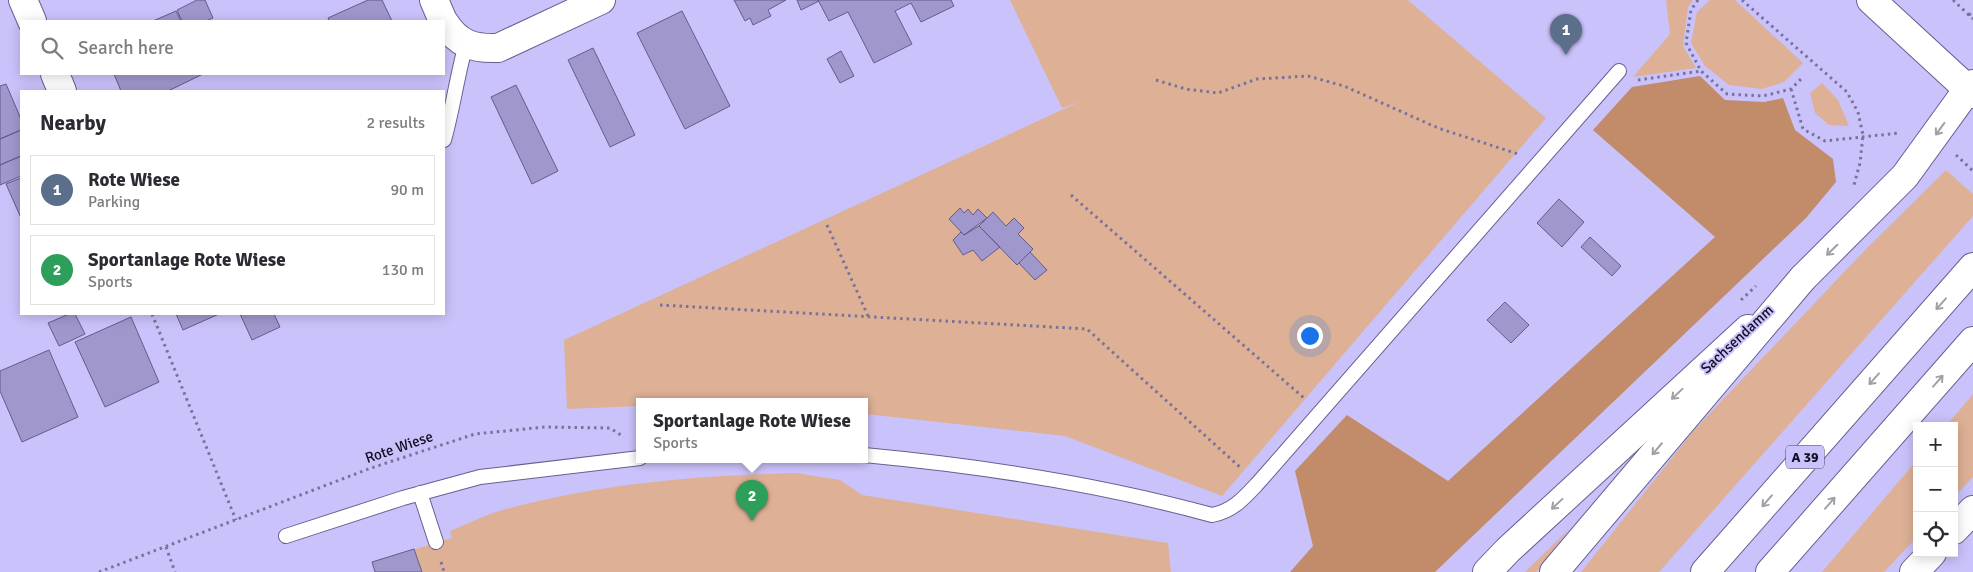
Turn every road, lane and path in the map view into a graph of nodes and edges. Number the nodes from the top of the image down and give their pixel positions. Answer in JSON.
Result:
{"nodes":[{"id":1,"x":23,"y":0,"type":"edge"},
{"id":2,"x":434,"y":0,"type":"edge"},
{"id":3,"x":601,"y":0,"type":"edge"},
{"id":4,"x":1698,"y":0,"type":"edge"},
{"id":5,"x":1742,"y":0,"type":"edge"},
{"id":6,"x":1870,"y":0,"type":"edge"},
{"id":7,"x":1953,"y":0,"type":"edge"},
{"id":8,"x":1973,"y":11,"type":"edge"},
{"id":9,"x":1970,"y":15,"type":"junction"},
{"id":10,"x":1973,"y":19,"type":"edge"},
{"id":11,"x":32,"y":20,"type":"edge"},
{"id":12,"x":443,"y":20,"type":"edge"},
{"id":13,"x":445,"y":24,"type":"edge"},
{"id":14,"x":466,"y":44,"type":"junction"},
{"id":15,"x":1619,"y":71,"type":"joint"},
{"id":16,"x":1701,"y":71,"type":"junction"},
{"id":17,"x":55,"y":75,"type":"edge"},
{"id":18,"x":1801,"y":79,"type":"dead end"},
{"id":19,"x":1156,"y":80,"type":"dead end"},
{"id":20,"x":1790,"y":89,"type":"junction"},
{"id":21,"x":1971,"y":89,"type":"edge"},
{"id":22,"x":62,"y":90,"type":"edge"},
{"id":23,"x":445,"y":137,"type":"edge"},
{"id":24,"x":1955,"y":154,"type":"dead end"},
{"id":25,"x":1544,"y":158,"type":"junction"},
{"id":26,"x":1973,"y":171,"type":"edge"},
{"id":27,"x":1071,"y":195,"type":"dead end"},
{"id":28,"x":827,"y":225,"type":"dead end"},
{"id":29,"x":1973,"y":268,"type":"edge"},
{"id":30,"x":1803,"y":278,"type":"junction"},
{"id":31,"x":660,"y":305,"type":"dead end"},
{"id":32,"x":152,"y":315,"type":"edge"},
{"id":33,"x":868,"y":316,"type":"junction"},
{"id":34,"x":1973,"y":341,"type":"edge"},
{"id":35,"x":1320,"y":411,"type":"junction"},
{"id":36,"x":629,"y":441,"type":"dead end"},
{"id":37,"x":868,"y":455,"type":"edge"},
{"id":38,"x":636,"y":458,"type":"edge"},
{"id":39,"x":1258,"y":482,"type":"junction"},
{"id":40,"x":420,"y":493,"type":"junction"},
{"id":41,"x":1973,"y":510,"type":"edge"},
{"id":42,"x":236,"y":520,"type":"junction"},
{"id":43,"x":1958,"y":526,"type":"edge"},
{"id":44,"x":286,"y":536,"type":"dead end"},
{"id":45,"x":436,"y":542,"type":"dead end"},
{"id":46,"x":166,"y":546,"type":"junction"},
{"id":47,"x":1928,"y":557,"type":"edge"},
{"id":48,"x":99,"y":572,"type":"edge"},
{"id":49,"x":175,"y":572,"type":"edge"},
{"id":50,"x":1487,"y":572,"type":"edge"},
{"id":51,"x":1554,"y":572,"type":"edge"},
{"id":52,"x":1705,"y":572,"type":"edge"},
{"id":53,"x":1770,"y":572,"type":"edge"},
{"id":54,"x":1914,"y":572,"type":"edge"}],
"edges":[{"from":1,"to":11,"type":"main road"},
{"from":2,"to":12,"type":"main road"},
{"from":3,"to":14,"type":"main road"},
{"from":4,"to":16,"type":"path"},
{"from":5,"to":20,"type":"path"},
{"from":6,"to":21,"type":"main road"},
{"from":7,"to":9,"type":"path"},
{"from":8,"to":9,"type":"path"},
{"from":9,"to":10,"type":"path"},
{"from":13,"to":14,"type":"main road"},
{"from":14,"to":23,"type":"lane"},
{"from":15,"to":16,"type":"path"},
{"from":15,"to":25,"type":"lane"},
{"from":16,"to":20,"type":"path"},
{"from":17,"to":22,"type":"main road"},
{"from":18,"to":20,"type":"path"},
{"from":19,"to":25,"type":"path"},
{"from":21,"to":30,"type":"main road","name":"Sachsendamm","one_way":true},
{"from":24,"to":26,"type":"path"},
{"from":25,"to":35,"type":"lane"},
{"from":27,"to":35,"type":"path"},
{"from":28,"to":33,"type":"path"},
{"from":29,"to":52,"type":"main road","number":"A 39","one_way":true},
{"from":30,"to":50,"type":"main road","name":"Sachsendamm","one_way":true},
{"from":30,"to":51,"type":"main road","one_way":true},
{"from":31,"to":33,"type":"path"},
{"from":32,"to":42,"type":"path"},
{"from":33,"to":39,"type":"path"},
{"from":53,"to":34,"type":"main road","one_way":true},
{"from":35,"to":39,"type":"lane"},
{"from":36,"to":42,"type":"path","name":"Rote Wiese"},
{"from":37,"to":39,"type":"lane"},
{"from":38,"to":40,"type":"lane"},
{"from":40,"to":44,"type":"lane"},
{"from":40,"to":45,"type":"lane"},
{"from":41,"to":43,"type":"main road"},
{"from":42,"to":46,"type":"path","name":"Rote Wiese"},
{"from":46,"to":48,"type":"path","name":"Rote Wiese"},
{"from":46,"to":49,"type":"path"},
{"from":47,"to":54,"type":"main road"}]}
